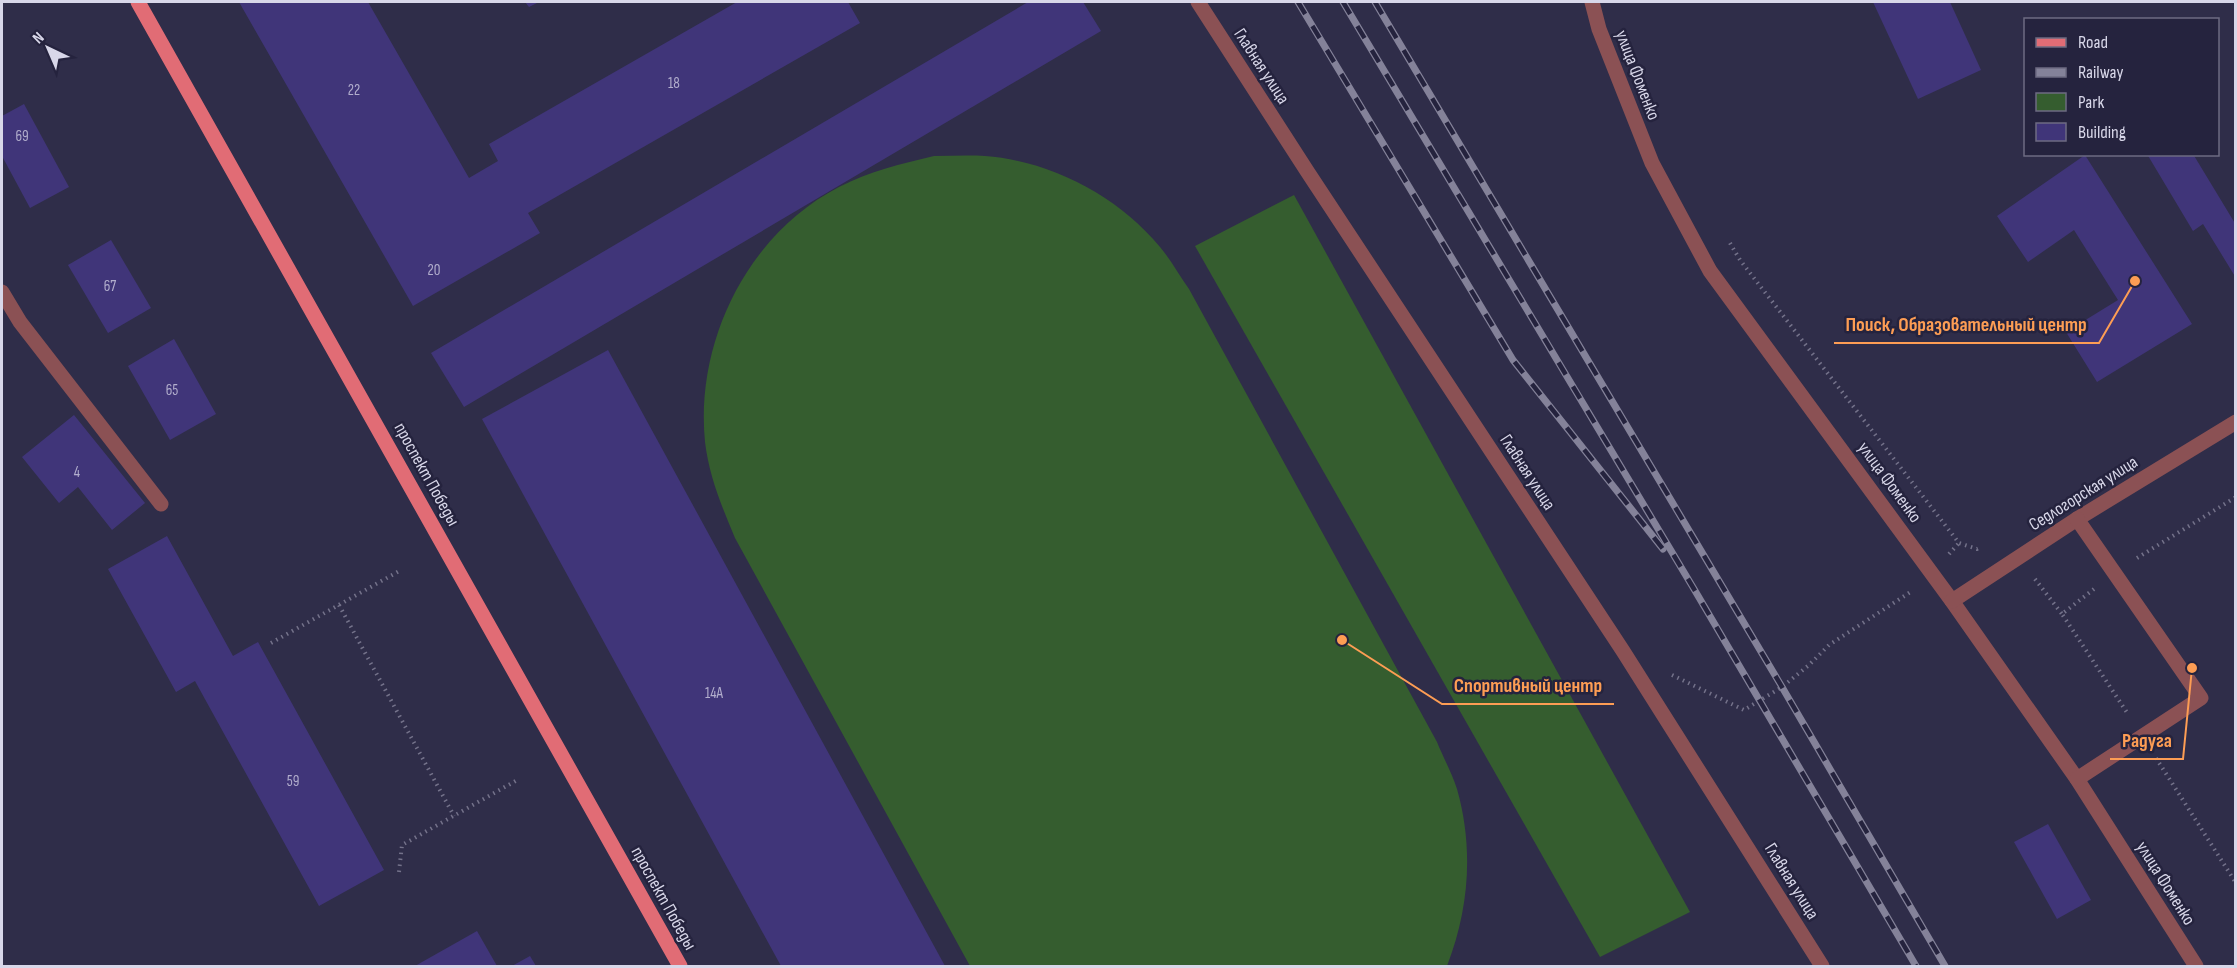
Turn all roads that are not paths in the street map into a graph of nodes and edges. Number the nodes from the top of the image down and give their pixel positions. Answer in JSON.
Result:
{"nodes":[{"id":1,"x":138,"y":2,"type":"edge"},
{"id":2,"x":1198,"y":2,"type":"edge"},
{"id":3,"x":1592,"y":2,"type":"edge"},
{"id":4,"x":2,"y":292,"type":"edge"},
{"id":5,"x":2235,"y":422,"type":"edge"},
{"id":6,"x":161,"y":504,"type":"dead end"},
{"id":7,"x":2077,"y":519,"type":"junction"},
{"id":8,"x":1952,"y":600,"type":"junction"},
{"id":9,"x":2077,"y":779,"type":"junction"},
{"id":10,"x":680,"y":966,"type":"edge"},
{"id":11,"x":1822,"y":966,"type":"edge"},
{"id":12,"x":2196,"y":966,"type":"edge"}],
"edges":[{"from":1,"to":10,"type":"main road","name":"проспект Победы"},
{"from":2,"to":11,"type":"street","name":"Главная улица"},
{"from":3,"to":8,"type":"street","name":"улица Фоменко"},
{"from":4,"to":6,"type":"street"},
{"from":5,"to":7,"type":"street","name":"Седлогорская улица"},
{"from":7,"to":8,"type":"street","name":"Седлогорская улица"},
{"from":7,"to":9,"type":"street"},
{"from":8,"to":9,"type":"street","name":"улица Фоменко"},
{"from":9,"to":12,"type":"street","name":"улица Фоменко"}]}
